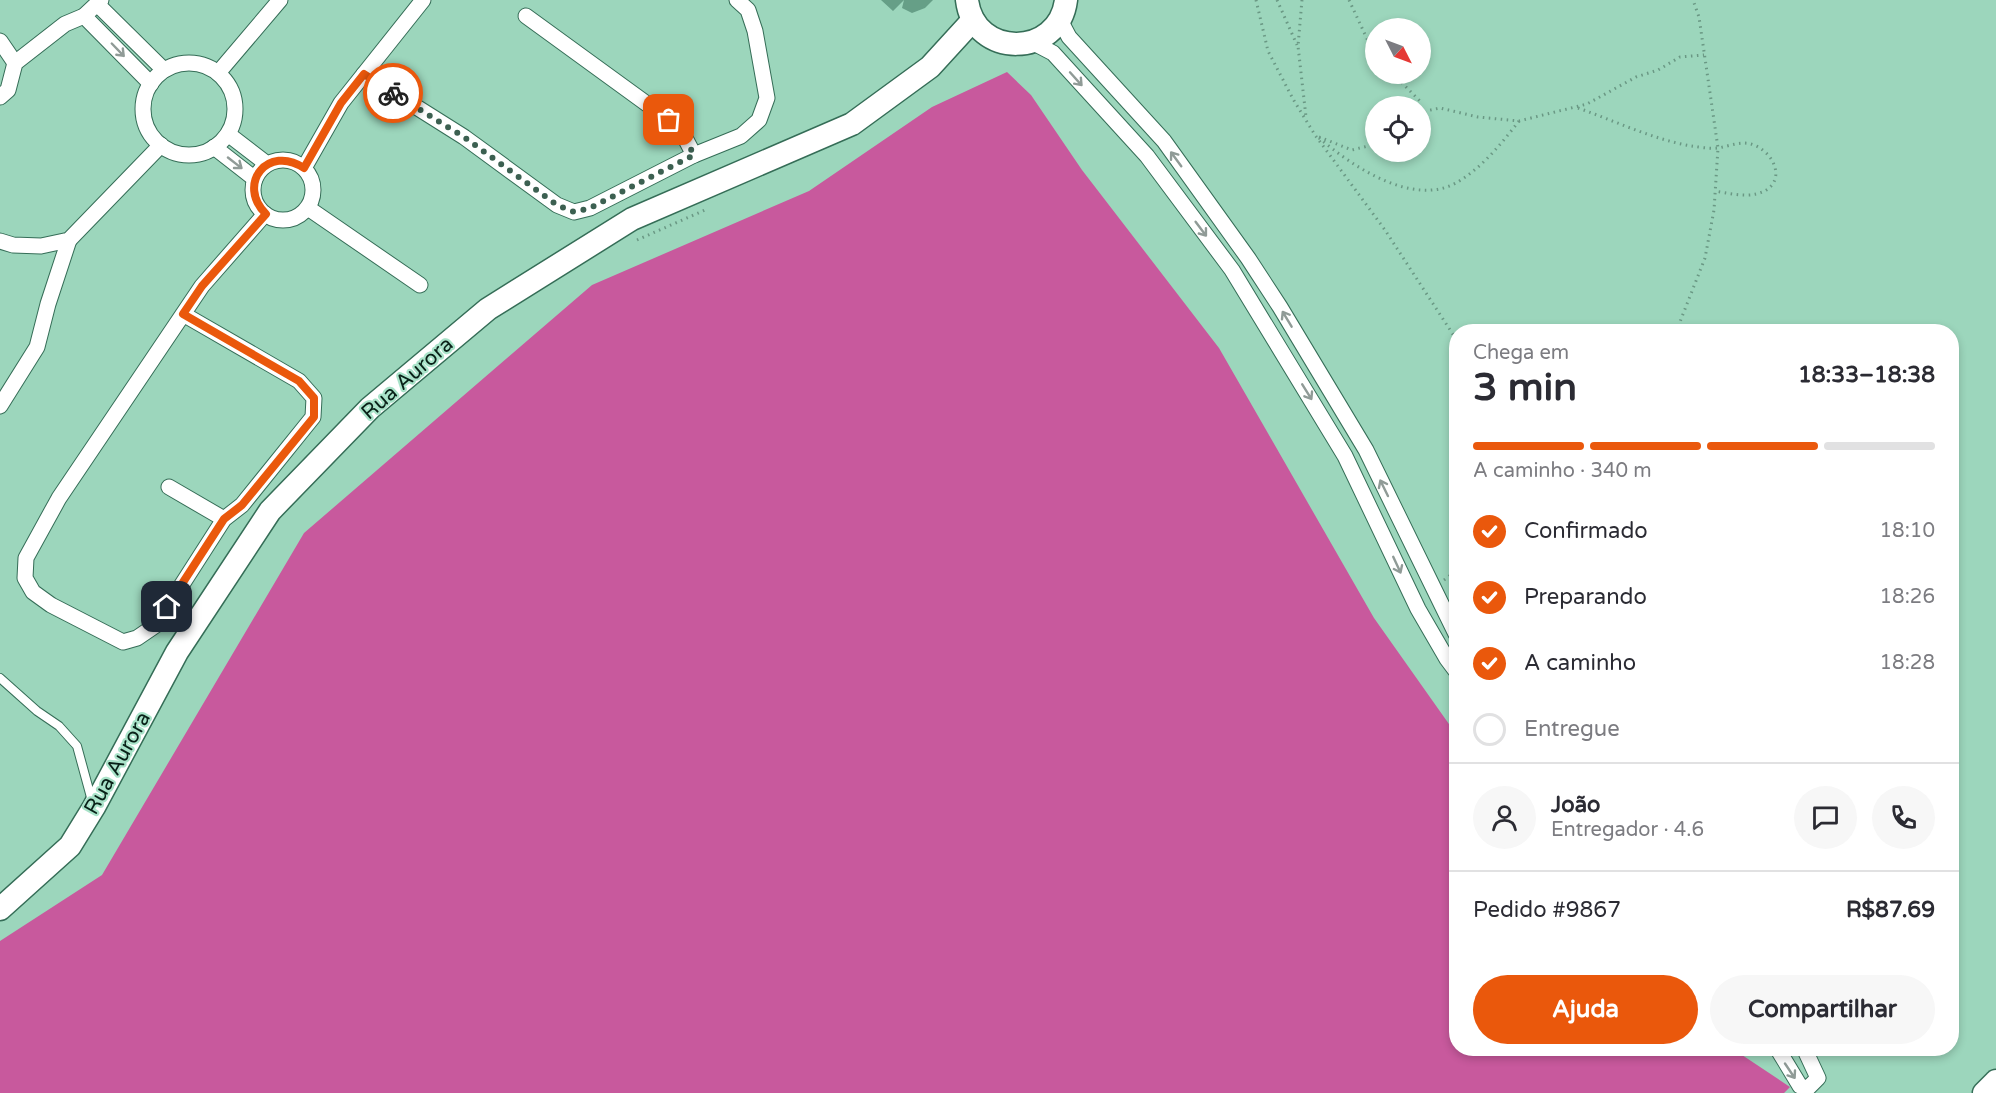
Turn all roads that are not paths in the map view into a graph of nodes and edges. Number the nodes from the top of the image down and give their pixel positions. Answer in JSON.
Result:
{"nodes":[{"id":1,"x":280,"y":0,"type":"edge"},
{"id":2,"x":423,"y":0,"type":"edge"},
{"id":3,"x":737,"y":0,"type":"edge"},
{"id":4,"x":99,"y":2,"type":"edge"},
{"id":5,"x":970,"y":10,"type":"edge"},
{"id":6,"x":1063,"y":10,"type":"edge"},
{"id":7,"x":84,"y":16,"type":"junction"},
{"id":8,"x":526,"y":16,"type":"dead end"},
{"id":9,"x":0,"y":41,"type":"edge"},
{"id":10,"x":1032,"y":42,"type":"junction"},
{"id":11,"x":15,"y":63,"type":"junction"},
{"id":12,"x":164,"y":70,"type":"junction"},
{"id":13,"x":218,"y":73,"type":"junction"},
{"id":14,"x":364,"y":74,"type":"junction"},
{"id":15,"x":151,"y":84,"type":"junction"},
{"id":16,"x":0,"y":97,"type":"edge"},
{"id":17,"x":228,"y":134,"type":"junction"},
{"id":18,"x":160,"y":145,"type":"junction"},
{"id":19,"x":214,"y":147,"type":"junction"},
{"id":20,"x":694,"y":155,"type":"junction"},
{"id":21,"x":267,"y":164,"type":"junction"},
{"id":22,"x":304,"y":168,"type":"junction"},
{"id":23,"x":255,"y":179,"type":"junction"},
{"id":24,"x":308,"y":208,"type":"junction"},
{"id":25,"x":266,"y":214,"type":"junction"},
{"id":26,"x":69,"y":240,"type":"junction"},
{"id":27,"x":0,"y":241,"type":"edge"},
{"id":28,"x":420,"y":285,"type":"dead end"},
{"id":29,"x":183,"y":314,"type":"junction"},
{"id":30,"x":0,"y":406,"type":"edge"},
{"id":31,"x":169,"y":487,"type":"dead end"},
{"id":32,"x":224,"y":519,"type":"junction"},
{"id":33,"x":1449,"y":620,"type":"edge"},
{"id":34,"x":1449,"y":662,"type":"edge"},
{"id":35,"x":0,"y":678,"type":"edge"},
{"id":36,"x":94,"y":807,"type":"junction"},
{"id":37,"x":0,"y":909,"type":"edge"},
{"id":38,"x":1782,"y":1056,"type":"edge"},
{"id":39,"x":1808,"y":1056,"type":"edge"},
{"id":40,"x":1996,"y":1081,"type":"edge"},
{"id":41,"x":1983,"y":1093,"type":"edge"}],
"edges":[{"from":1,"to":13,"type":"street"},
{"from":2,"to":14,"type":"street"},
{"from":3,"to":20,"type":"street"},
{"from":4,"to":7,"type":"street"},
{"from":4,"to":12,"type":"street"},
{"from":5,"to":10,"type":"street"},
{"from":5,"to":36,"type":"street","name":"Rua Aurora"},
{"from":6,"to":10,"type":"street"},
{"from":33,"to":6,"type":"street","one_way":true},
{"from":7,"to":11,"type":"street"},
{"from":7,"to":15,"type":"street","one_way":true},
{"from":8,"to":20,"type":"street"},
{"from":9,"to":11,"type":"street"},
{"from":10,"to":34,"type":"street","one_way":true},
{"from":11,"to":16,"type":"street"},
{"from":12,"to":13,"type":"street"},
{"from":12,"to":15,"type":"street"},
{"from":13,"to":17,"type":"street"},
{"from":14,"to":20,"type":"street"},
{"from":14,"to":22,"type":"street"},
{"from":15,"to":18,"type":"street"},
{"from":17,"to":19,"type":"street"},
{"from":17,"to":21,"type":"street"},
{"from":18,"to":19,"type":"street"},
{"from":18,"to":26,"type":"street"},
{"from":19,"to":23,"type":"street","one_way":true},
{"from":21,"to":22,"type":"street"},
{"from":21,"to":23,"type":"street"},
{"from":22,"to":24,"type":"street"},
{"from":23,"to":25,"type":"street"},
{"from":24,"to":25,"type":"street"},
{"from":24,"to":28,"type":"street"},
{"from":25,"to":29,"type":"street"},
{"from":26,"to":27,"type":"street"},
{"from":26,"to":30,"type":"street"},
{"from":29,"to":32,"type":"street"},
{"from":29,"to":32,"type":"street"},
{"from":31,"to":32,"type":"street"},
{"from":35,"to":36,"type":"lane"},
{"from":36,"to":37,"type":"street","name":"Rua Aurora"},
{"from":38,"to":39,"type":"street","one_way":true},
{"from":40,"to":41,"type":"street"}]}
